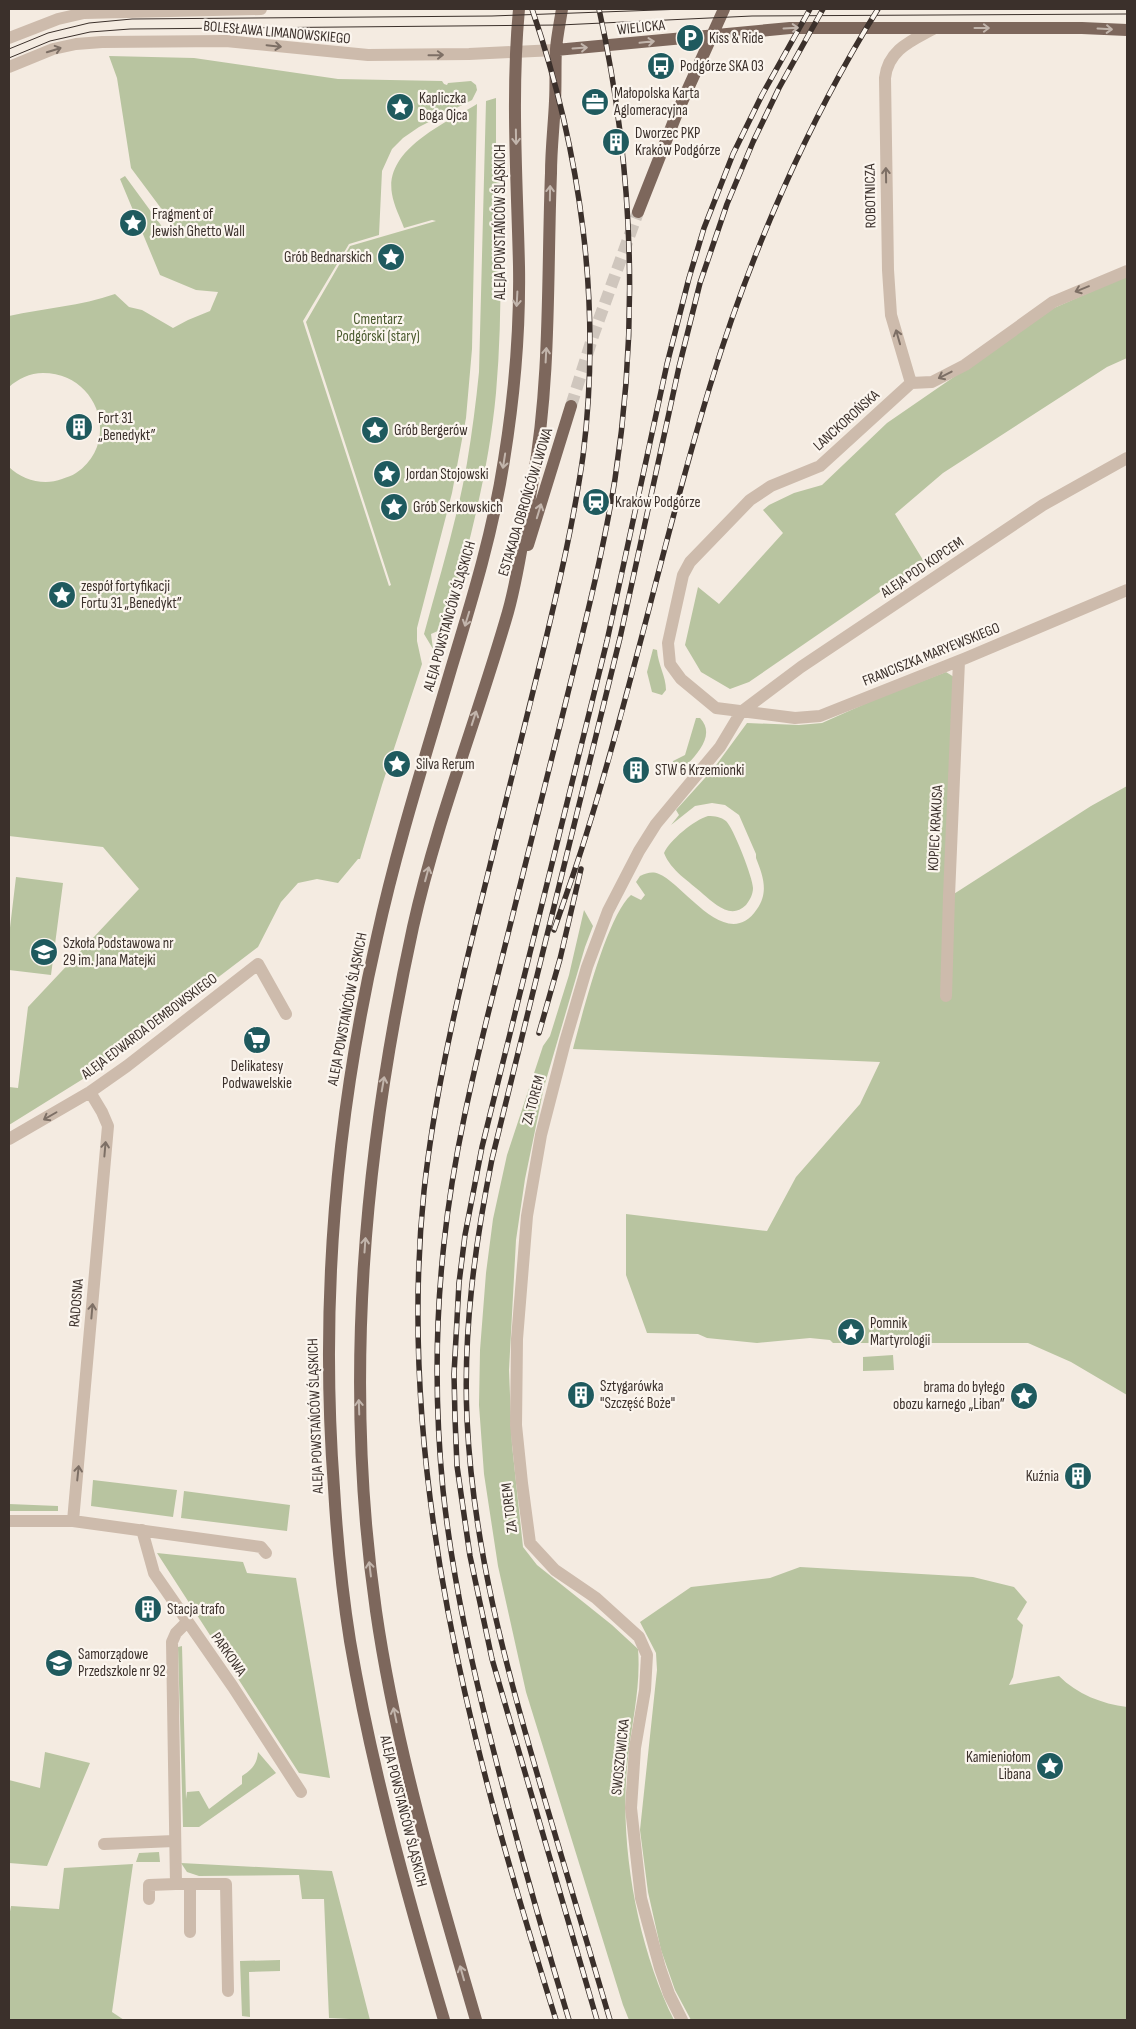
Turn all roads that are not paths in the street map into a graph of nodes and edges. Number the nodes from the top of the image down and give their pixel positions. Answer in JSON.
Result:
{"nodes":[{"id":1,"x":261,"y":9,"type":"edge"},
{"id":2,"x":519,"y":9,"type":"edge"},
{"id":3,"x":562,"y":9,"type":"edge"},
{"id":4,"x":724,"y":9,"type":"edge"},
{"id":5,"x":120,"y":10,"type":"edge"},
{"id":6,"x":934,"y":29,"type":"junction"},
{"id":7,"x":1127,"y":30,"type":"edge"},
{"id":8,"x":9,"y":38,"type":"edge"},
{"id":9,"x":556,"y":50,"type":"junction"},
{"id":10,"x":517,"y":52,"type":"junction"},
{"id":11,"x":9,"y":67,"type":"edge"},
{"id":12,"x":638,"y":212,"type":"tunnel mouth"},
{"id":13,"x":1127,"y":271,"type":"edge"},
{"id":14,"x":911,"y":383,"type":"junction"},
{"id":15,"x":571,"y":406,"type":"tunnel mouth"},
{"id":16,"x":1127,"y":458,"type":"edge"},
{"id":17,"x":1127,"y":590,"type":"edge"},
{"id":18,"x":509,"y":608,"type":"junction"},
{"id":19,"x":959,"y":661,"type":"junction"},
{"id":20,"x":741,"y":712,"type":"junction"},
{"id":21,"x":946,"y":996,"type":"dead end"},
{"id":22,"x":286,"y":1014,"type":"dead end"},
{"id":23,"x":90,"y":1092,"type":"junction"},
{"id":24,"x":9,"y":1139,"type":"edge"},
{"id":25,"x":9,"y":1521,"type":"edge"},
{"id":26,"x":73,"y":1522,"type":"junction"},
{"id":27,"x":142,"y":1530,"type":"junction"},
{"id":28,"x":530,"y":1543,"type":"joint"},
{"id":29,"x":266,"y":1553,"type":"dead end"},
{"id":30,"x":187,"y":1622,"type":"junction"},
{"id":31,"x":301,"y":1792,"type":"dead end"},
{"id":32,"x":174,"y":1842,"type":"junction"},
{"id":33,"x":104,"y":1844,"type":"dead end"},
{"id":34,"x":176,"y":1884,"type":"junction"},
{"id":35,"x":190,"y":1885,"type":"junction"},
{"id":36,"x":149,"y":1899,"type":"dead end"},
{"id":37,"x":190,"y":1932,"type":"dead end"},
{"id":38,"x":228,"y":1992,"type":"dead end"},
{"id":39,"x":444,"y":2020,"type":"edge"},
{"id":40,"x":476,"y":2020,"type":"edge"},
{"id":41,"x":682,"y":2020,"type":"edge"}],
"edges":[{"from":1,"to":5,"type":"street","name":"BOLESŁAWA LIMANOWSKIEGO"},
{"from":2,"to":10,"type":"main road","name":"ALEJA POWSTAŃCÓW ŚLĄSKICH"},
{"from":3,"to":9,"type":"main road","name":"ALEJA POWSTAŃCÓW ŚLĄSKICH"},
{"from":4,"to":12,"type":"main road"},
{"from":5,"to":8,"type":"street","name":"BOLESŁAWA LIMANOWSKIEGO"},
{"from":6,"to":7,"type":"main road","name":"WIELICKA","one_way":true},
{"from":9,"to":6,"type":"main road","name":"WIELICKA","one_way":true},
{"from":14,"to":6,"type":"street","name":"ROBOTNICZA","one_way":true},
{"from":9,"to":10,"type":"street","name":"WIELICKA"},
{"from":18,"to":9,"type":"main road","name":"ALEJA POWSTAŃCÓW ŚLĄSKICH","one_way":true},
{"from":11,"to":10,"type":"street","name":"BOLESŁAWA LIMANOWSKIEGO","one_way":true},
{"from":10,"to":39,"type":"main road","name":"ALEJA POWSTAŃCÓW ŚLĄSKICH","one_way":true},
{"from":13,"to":14,"type":"street","one_way":true},
{"from":14,"to":20,"type":"street","name":"LANCKOROŃSKA"},
{"from":18,"to":15,"type":"main road","name":"ESTAKADA OBROŃCÓW LWOWA","one_way":true},
{"from":16,"to":20,"type":"street","name":"ALEJA POD KOPCEM"},
{"from":17,"to":19,"type":"street","name":"FRANCISZKA MARYEWSKIEGO"},
{"from":40,"to":18,"type":"main road","name":"ALEJA POWSTAŃCÓW ŚLĄSKICH","one_way":true},
{"from":19,"to":20,"type":"street","name":"FRANCISZKA MARYEWSKIEGO"},
{"from":19,"to":21,"type":"street","name":"KOPIEC KRAKUSA"},
{"from":20,"to":28,"type":"street","name":"ZA TOREM"},
{"from":22,"to":23,"type":"street","name":"ALEJA EDWARDA DEMBOWSKIEGO"},
{"from":23,"to":24,"type":"street","name":"ALEJA EDWARDA DEMBOWSKIEGO","one_way":true},
{"from":26,"to":23,"type":"street","name":"RADOSNA","one_way":true},
{"from":25,"to":26,"type":"street"},
{"from":26,"to":27,"type":"street"},
{"from":27,"to":29,"type":"street"},
{"from":27,"to":30,"type":"street","name":"PARKOWA"},
{"from":28,"to":41,"type":"street","name":"SWOSZOWICKA"},
{"from":30,"to":31,"type":"street","name":"PARKOWA"},
{"from":30,"to":32,"type":"street"},
{"from":32,"to":33,"type":"street"},
{"from":32,"to":34,"type":"street"},
{"from":34,"to":35,"type":"street"},
{"from":34,"to":36,"type":"street"},
{"from":35,"to":37,"type":"street"},
{"from":35,"to":38,"type":"street"}]}
